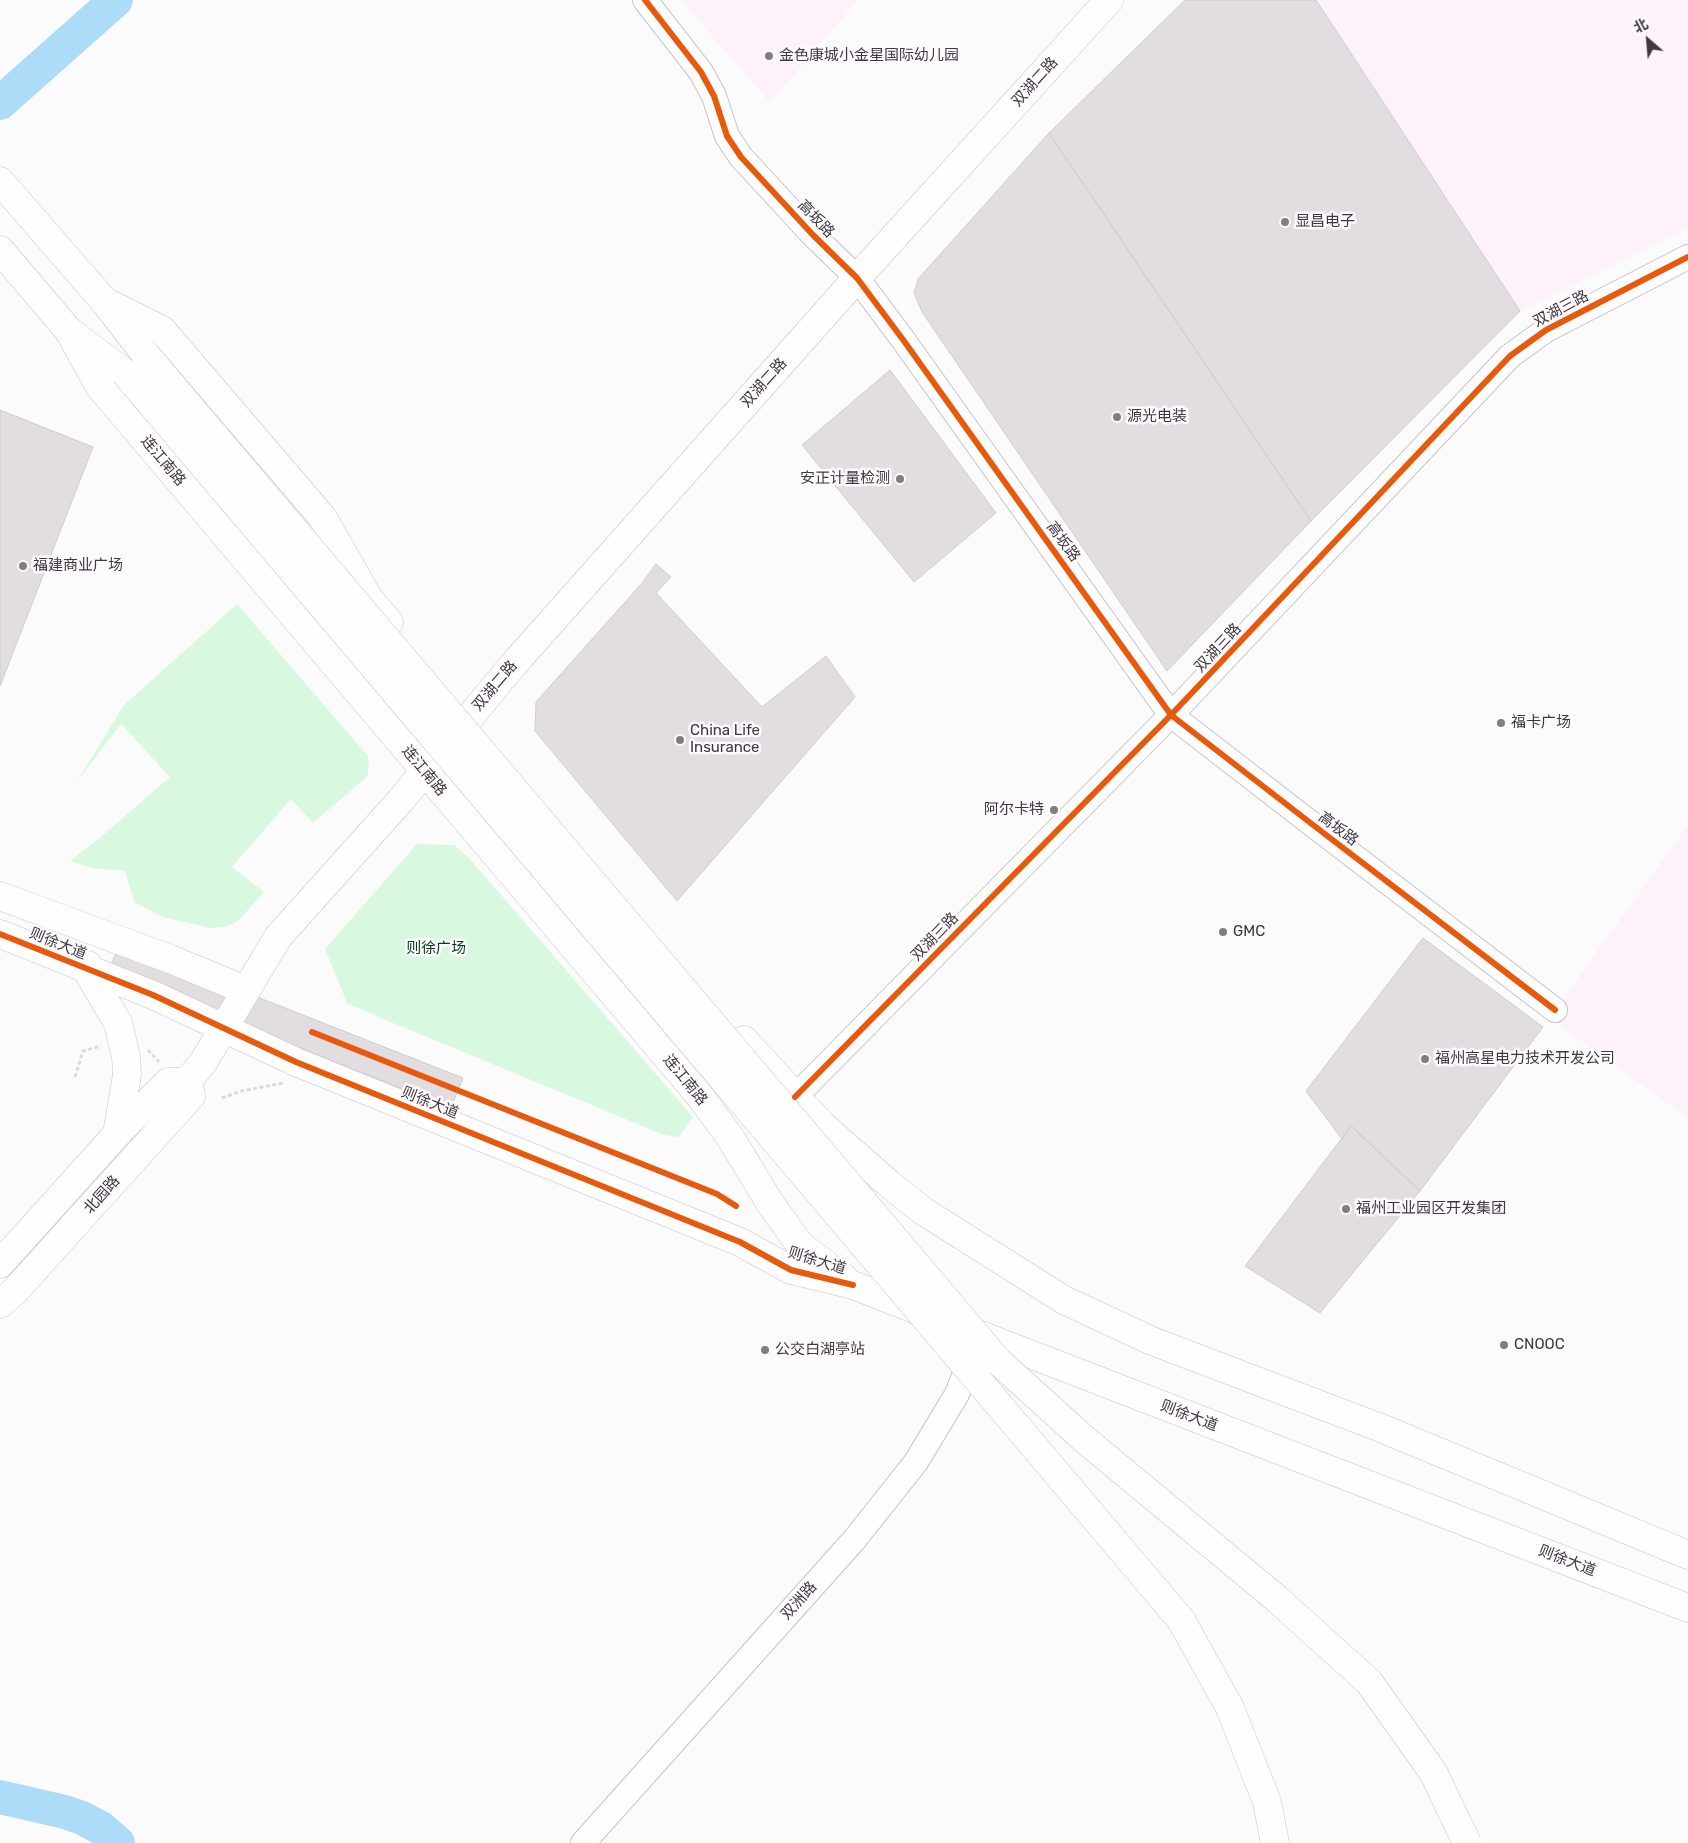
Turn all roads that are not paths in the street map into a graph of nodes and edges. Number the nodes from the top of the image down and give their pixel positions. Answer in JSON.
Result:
{"nodes":[{"id":1,"x":645,"y":0,"type":"edge"},
{"id":2,"x":1109,"y":0,"type":"edge"},
{"id":3,"x":0,"y":181,"type":"edge"},
{"id":4,"x":0,"y":250,"type":"edge"},
{"id":5,"x":1688,"y":257,"type":"edge"},
{"id":6,"x":857,"y":278,"type":"junction"},
{"id":7,"x":104,"y":300,"type":"junction"},
{"id":8,"x":69,"y":331,"type":"junction"},
{"id":9,"x":1171,"y":715,"type":"junction"},
{"id":10,"x":469,"y":718,"type":"junction"},
{"id":11,"x":425,"y":771,"type":"junction"},
{"id":12,"x":0,"y":896,"type":"edge"},
{"id":13,"x":99,"y":933,"type":"junction"},
{"id":14,"x":0,"y":934,"type":"edge"},
{"id":15,"x":86,"y":968,"type":"junction"},
{"id":16,"x":245,"y":990,"type":"junction"},
{"id":17,"x":1555,"y":1010,"type":"dead end"},
{"id":18,"x":224,"y":1029,"type":"junction"},
{"id":19,"x":188,"y":1080,"type":"junction"},
{"id":20,"x":795,"y":1097,"type":"junction"},
{"id":21,"x":117,"y":1134,"type":"junction"},
{"id":22,"x":139,"y":1154,"type":"junction"},
{"id":23,"x":0,"y":1264,"type":"edge"},
{"id":24,"x":853,"y":1285,"type":"junction"},
{"id":25,"x":0,"y":1304,"type":"edge"},
{"id":26,"x":980,"y":1335,"type":"junction"},
{"id":27,"x":1688,"y":1555,"type":"edge"},
{"id":28,"x":1688,"y":1608,"type":"edge"},
{"id":29,"x":582,"y":1843,"type":"edge"},
{"id":30,"x":1275,"y":1843,"type":"edge"},
{"id":31,"x":1467,"y":1843,"type":"edge"}],
"edges":[{"from":1,"to":6,"type":"street","name":"高坂路"},
{"from":2,"to":6,"type":"main road","name":"双湖二路"},
{"from":3,"to":7,"type":"main road"},
{"from":4,"to":8,"type":"main road","name":"连江南路"},
{"from":5,"to":9,"type":"street","name":"双湖三路"},
{"from":6,"to":9,"type":"street","name":"高坂路"},
{"from":6,"to":10,"type":"main road","name":"双湖二路"},
{"from":7,"to":10,"type":"main road"},
{"from":7,"to":31,"type":"main road","bridge":true},
{"from":8,"to":11,"type":"main road","name":"连江南路"},
{"from":8,"to":30,"type":"main road","bridge":true},
{"from":9,"to":17,"type":"street","name":"高坂路"},
{"from":9,"to":20,"type":"street","name":"双湖三路"},
{"from":10,"to":11,"type":"main road","name":"双湖二路"},
{"from":10,"to":20,"type":"main road"},
{"from":11,"to":16,"type":"main road","name":"双湖二路"},
{"from":11,"to":24,"type":"main road","name":"连江南路"},
{"from":12,"to":13,"type":"main road","name":"则徐大道"},
{"from":13,"to":15,"type":"main road"},
{"from":13,"to":16,"type":"main road","name":"则徐大道"},
{"from":14,"to":15,"type":"main road","name":"则徐大道"},
{"from":15,"to":18,"type":"main road","name":"则徐大道"},
{"from":15,"to":21,"type":"main road"},
{"from":16,"to":18,"type":"main road"},
{"from":18,"to":19,"type":"main road"},
{"from":18,"to":24,"type":"main road","name":"则徐大道"},
{"from":19,"to":21,"type":"main road","name":"北园路"},
{"from":19,"to":22,"type":"main road","name":"北园路"},
{"from":20,"to":27,"type":"main road"},
{"from":21,"to":22,"type":"main road"},
{"from":21,"to":23,"type":"main road","name":"北园路"},
{"from":22,"to":25,"type":"main road","name":"北园路"},
{"from":24,"to":26,"type":"main road","name":"则徐大道"},
{"from":26,"to":28,"type":"main road","name":"则徐大道"},
{"from":26,"to":29,"type":"street","name":"双洲路"}]}
